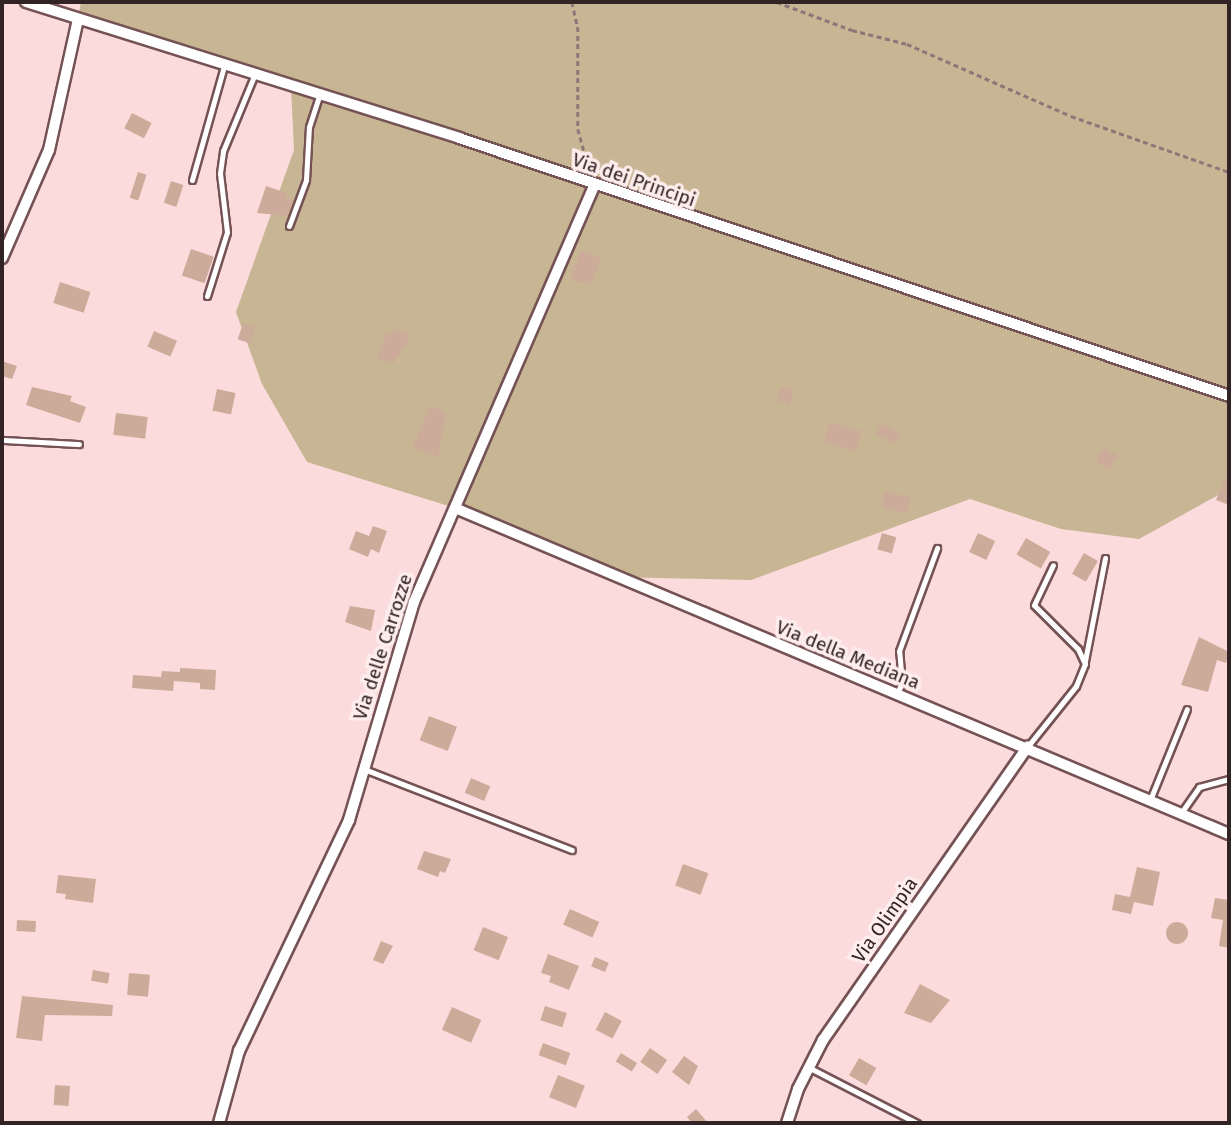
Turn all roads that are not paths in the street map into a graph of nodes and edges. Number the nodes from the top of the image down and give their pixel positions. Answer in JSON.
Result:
{"nodes":[{"id":1,"x":26,"y":2,"type":"edge"},
{"id":2,"x":78,"y":19,"type":"junction"},
{"id":3,"x":224,"y":66,"type":"junction"},
{"id":4,"x":254,"y":76,"type":"junction"},
{"id":5,"x":319,"y":96,"type":"junction"},
{"id":6,"x":192,"y":180,"type":"dead end"},
{"id":7,"x":594,"y":186,"type":"junction"},
{"id":8,"x":289,"y":226,"type":"dead end"},
{"id":9,"x":2,"y":258,"type":"edge"},
{"id":10,"x":207,"y":296,"type":"dead end"},
{"id":11,"x":1229,"y":396,"type":"edge"},
{"id":12,"x":2,"y":440,"type":"edge"},
{"id":13,"x":79,"y":444,"type":"dead end"},
{"id":14,"x":454,"y":508,"type":"junction"},
{"id":15,"x":937,"y":548,"type":"dead end"},
{"id":16,"x":1105,"y":558,"type":"dead end"},
{"id":17,"x":1053,"y":565,"type":"dead end"},
{"id":18,"x":1085,"y":664,"type":"junction"},
{"id":19,"x":897,"y":694,"type":"junction"},
{"id":20,"x":1187,"y":709,"type":"dead end"},
{"id":21,"x":1028,"y":746,"type":"junction"},
{"id":22,"x":364,"y":769,"type":"junction"},
{"id":23,"x":1229,"y":779,"type":"edge"},
{"id":24,"x":1150,"y":800,"type":"junction"},
{"id":25,"x":1181,"y":814,"type":"junction"},
{"id":26,"x":1229,"y":834,"type":"edge"},
{"id":27,"x":572,"y":850,"type":"dead end"},
{"id":28,"x":808,"y":1067,"type":"junction"},
{"id":29,"x":219,"y":1123,"type":"edge"},
{"id":30,"x":787,"y":1123,"type":"edge"},
{"id":31,"x":917,"y":1123,"type":"edge"}],
"edges":[{"from":1,"to":2,"type":"street","name":"Via dei Principi"},
{"from":2,"to":3,"type":"street","name":"Via dei Principi"},
{"from":2,"to":9,"type":"street"},
{"from":3,"to":4,"type":"street","name":"Via dei Principi"},
{"from":3,"to":6,"type":"lane"},
{"from":4,"to":5,"type":"street","name":"Via dei Principi"},
{"from":4,"to":10,"type":"lane"},
{"from":5,"to":7,"type":"street","name":"Via dei Principi"},
{"from":5,"to":8,"type":"lane"},
{"from":7,"to":11,"type":"street","name":"Via dei Principi"},
{"from":7,"to":14,"type":"street","name":"Via delle Carrozze"},
{"from":12,"to":13,"type":"lane"},
{"from":14,"to":19,"type":"street","name":"Via della Mediana"},
{"from":14,"to":22,"type":"street","name":"Via delle Carrozze"},
{"from":15,"to":19,"type":"lane"},
{"from":16,"to":18,"type":"lane"},
{"from":17,"to":18,"type":"lane"},
{"from":18,"to":21,"type":"lane"},
{"from":19,"to":21,"type":"street","name":"Via della Mediana"},
{"from":20,"to":24,"type":"lane"},
{"from":21,"to":24,"type":"street","name":"Via della Mediana"},
{"from":21,"to":28,"type":"street","name":"Via Olimpia"},
{"from":22,"to":27,"type":"lane"},
{"from":22,"to":29,"type":"street","name":"Via delle Carrozze"},
{"from":23,"to":25,"type":"lane"},
{"from":24,"to":25,"type":"street","name":"Via della Mediana"},
{"from":25,"to":26,"type":"street","name":"Via della Mediana"},
{"from":28,"to":30,"type":"street","name":"Via Olimpia"},
{"from":28,"to":31,"type":"lane"}]}
